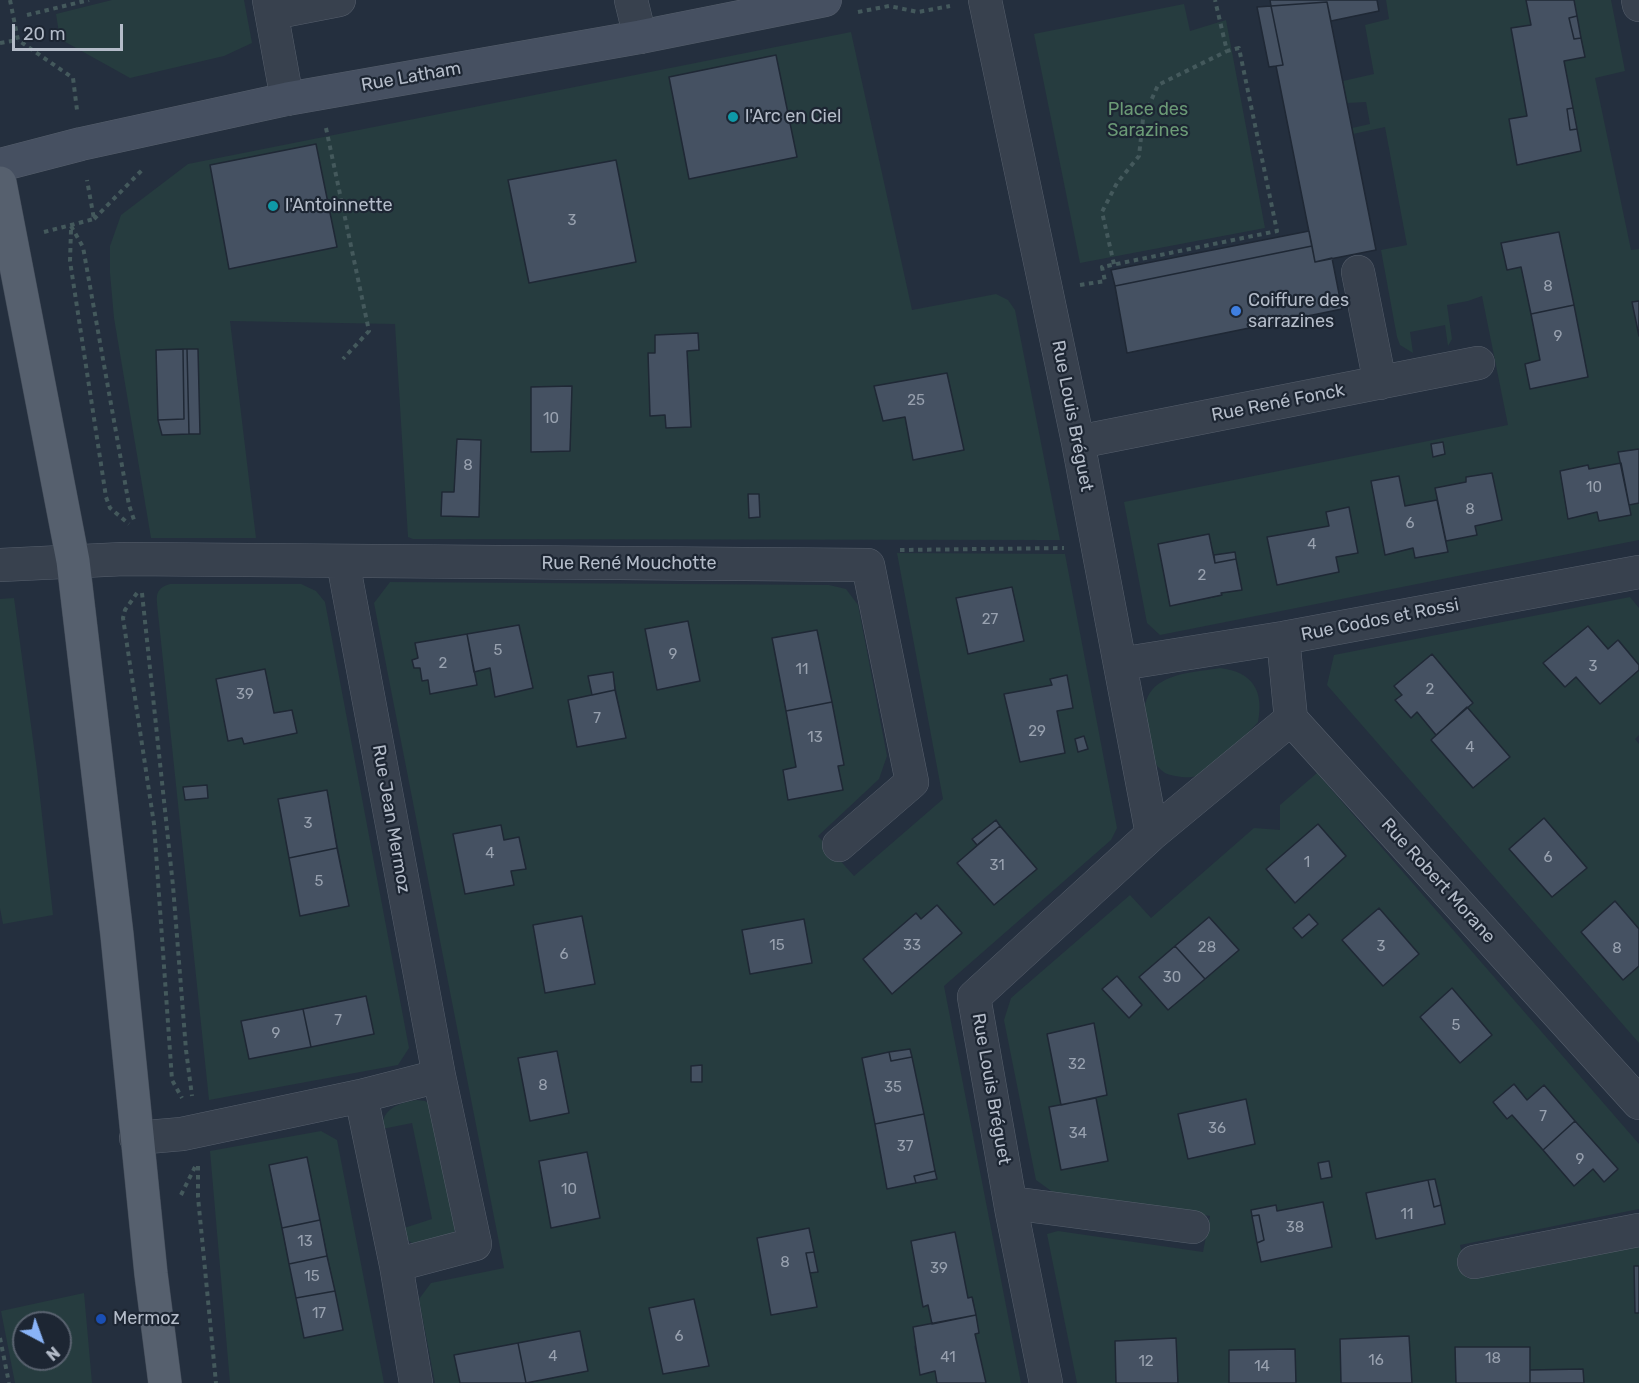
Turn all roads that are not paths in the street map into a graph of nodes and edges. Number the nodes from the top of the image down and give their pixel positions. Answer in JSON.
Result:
{"nodes":[{"id":1,"x":339,"y":0,"type":"edge"},
{"id":2,"x":631,"y":0,"type":"edge"},
{"id":3,"x":825,"y":0,"type":"edge"},
{"id":4,"x":985,"y":0,"type":"edge"},
{"id":5,"x":1638,"y":0,"type":"edge"},
{"id":6,"x":1639,"y":5,"type":"edge"},
{"id":7,"x":270,"y":7,"type":"edge"},
{"id":8,"x":640,"y":37,"type":"junction"},
{"id":9,"x":302,"y":96,"type":"junction"},
{"id":10,"x":0,"y":165,"type":"edge"},
{"id":11,"x":0,"y":183,"type":"edge"},
{"id":12,"x":1358,"y":272,"type":"dead end"},
{"id":13,"x":1478,"y":363,"type":"dead end"},
{"id":14,"x":1380,"y":383,"type":"junction"},
{"id":15,"x":1078,"y":442,"type":"junction"},
{"id":16,"x":73,"y":561,"type":"junction"},
{"id":17,"x":343,"y":562,"type":"junction"},
{"id":18,"x":0,"y":565,"type":"edge"},
{"id":19,"x":1639,"y":572,"type":"edge"},
{"id":20,"x":1283,"y":638,"type":"junction"},
{"id":21,"x":1120,"y":664,"type":"junction"},
{"id":22,"x":1291,"y":719,"type":"junction"},
{"id":23,"x":1152,"y":834,"type":"junction"},
{"id":24,"x":839,"y":845,"type":"dead end"},
{"id":25,"x":439,"y":1076,"type":"junction"},
{"id":26,"x":361,"y":1096,"type":"junction"},
{"id":27,"x":1639,"y":1103,"type":"edge"},
{"id":28,"x":136,"y":1138,"type":"junction"},
{"id":29,"x":1011,"y":1203,"type":"junction"},
{"id":30,"x":1193,"y":1227,"type":"dead end"},
{"id":31,"x":1639,"y":1230,"type":"edge"},
{"id":32,"x":1474,"y":1262,"type":"dead end"},
{"id":33,"x":396,"y":1265,"type":"junction"},
{"id":34,"x":154,"y":1295,"type":"junction"},
{"id":35,"x":152,"y":1383,"type":"edge"},
{"id":36,"x":165,"y":1383,"type":"edge"},
{"id":37,"x":416,"y":1383,"type":"edge"},
{"id":38,"x":1046,"y":1383,"type":"edge"}],
"edges":[{"from":1,"to":7,"type":"street"},
{"from":2,"to":8,"type":"street"},
{"from":3,"to":8,"type":"street","name":"Rue Latham"},
{"from":4,"to":15,"type":"street","name":"Rue Louis Bréguet"},
{"from":5,"to":6,"type":"street"},
{"from":7,"to":9,"type":"street"},
{"from":8,"to":9,"type":"street","name":"Rue Latham"},
{"from":9,"to":10,"type":"street","name":"Rue Latham"},
{"from":11,"to":16,"type":"main road"},
{"from":12,"to":14,"type":"street"},
{"from":13,"to":14,"type":"street","name":"Rue René Fonck"},
{"from":14,"to":15,"type":"street","name":"Rue René Fonck"},
{"from":15,"to":21,"type":"street","name":"Rue Louis Bréguet"},
{"from":16,"to":17,"type":"street","name":"Rue René Mouchotte"},
{"from":16,"to":18,"type":"street","name":"Rue René Mouchotte"},
{"from":16,"to":28,"type":"main road"},
{"from":17,"to":24,"type":"street","name":"Rue René Mouchotte"},
{"from":17,"to":25,"type":"street","name":"Rue Jean Mermoz"},
{"from":19,"to":20,"type":"street","name":"Rue Codos et Rossi"},
{"from":20,"to":21,"type":"street","name":"Rue Codos et Rossi"},
{"from":20,"to":22,"type":"street"},
{"from":21,"to":23,"type":"street","name":"Rue Louis Bréguet"},
{"from":22,"to":23,"type":"street","name":"Rue Louis Bréguet"},
{"from":22,"to":27,"type":"street","name":"Rue Robert Morane"},
{"from":23,"to":29,"type":"street","name":"Rue Louis Bréguet"},
{"from":25,"to":26,"type":"street"},
{"from":25,"to":33,"type":"street","name":"Rue Jean Mermoz"},
{"from":26,"to":28,"type":"street"},
{"from":26,"to":33,"type":"street"},
{"from":28,"to":34,"type":"main road"},
{"from":29,"to":30,"type":"street"},
{"from":29,"to":38,"type":"street","name":"Rue Louis Bréguet"},
{"from":31,"to":32,"type":"street"},
{"from":33,"to":37,"type":"street"},
{"from":34,"to":35,"type":"main road"},
{"from":34,"to":36,"type":"main road"}]}
